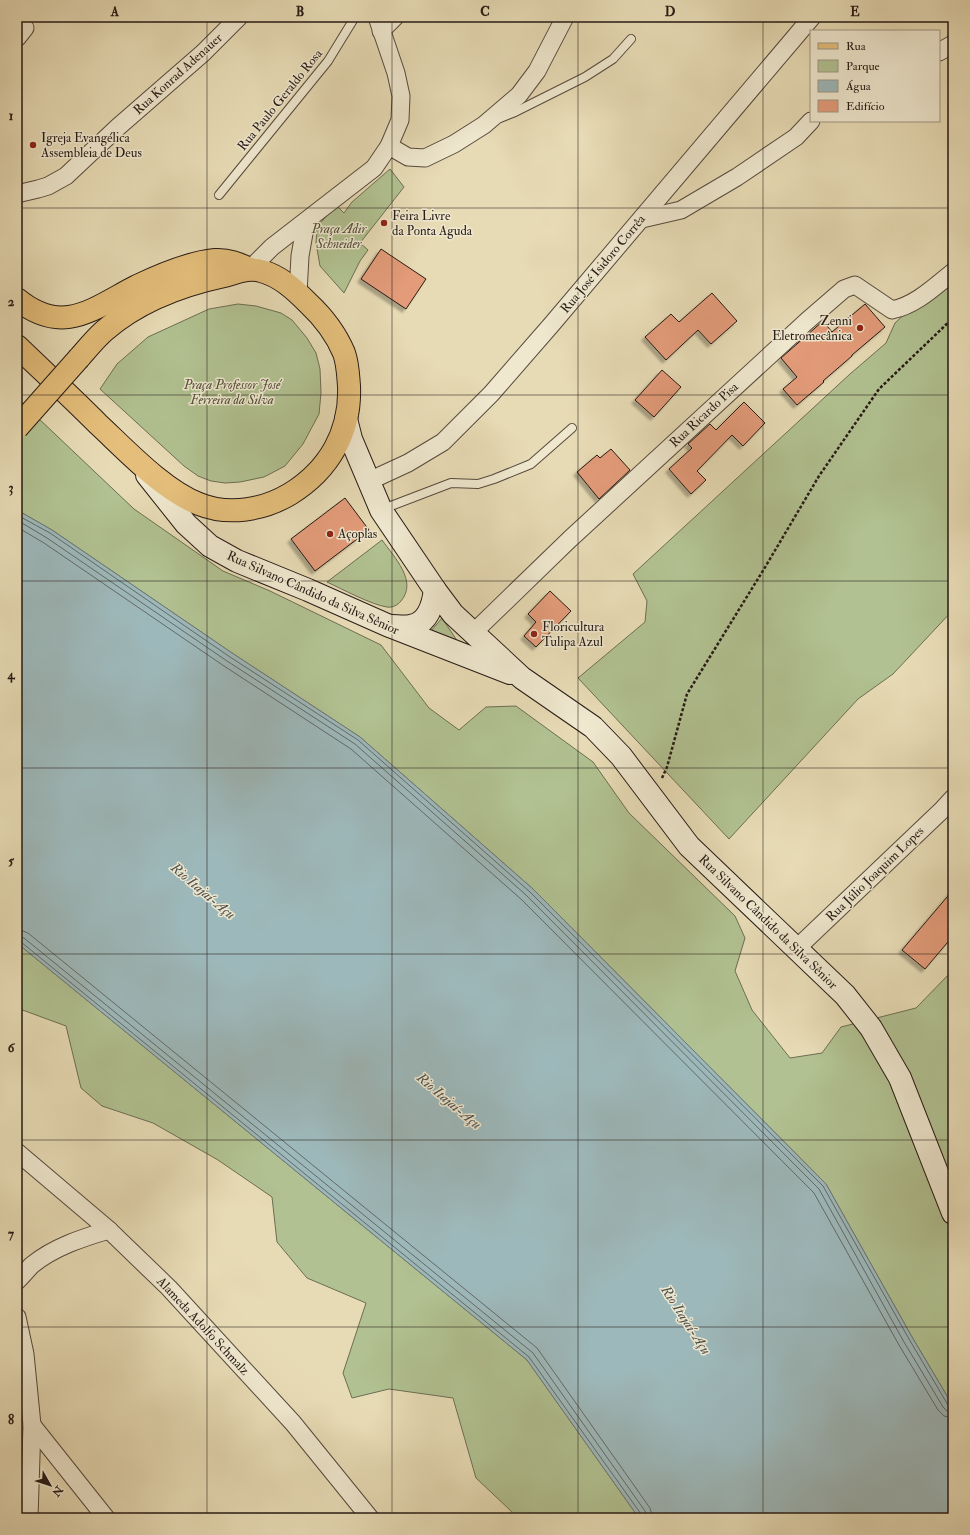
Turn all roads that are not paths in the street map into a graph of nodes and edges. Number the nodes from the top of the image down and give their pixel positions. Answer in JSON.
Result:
{"nodes":[{"id":1,"x":239,"y":17,"type":"edge"},
{"id":2,"x":355,"y":17,"type":"edge"},
{"id":3,"x":395,"y":17,"type":"edge"},
{"id":4,"x":565,"y":17,"type":"edge"},
{"id":5,"x":812,"y":17,"type":"edge"},
{"id":6,"x":379,"y":24,"type":"edge"},
{"id":7,"x":631,"y":39,"type":"dead end"},
{"id":8,"x":953,"y":44,"type":"edge"},
{"id":9,"x":940,"y":51,"type":"edge"},
{"id":10,"x":810,"y":122,"type":"edge"},
{"id":11,"x":484,"y":125,"type":"junction"},
{"id":12,"x":389,"y":146,"type":"junction"},
{"id":13,"x":17,"y":192,"type":"edge"},
{"id":14,"x":219,"y":195,"type":"dead end"},
{"id":15,"x":642,"y":218,"type":"junction"},
{"id":16,"x":306,"y":222,"type":"junction"},
{"id":17,"x":250,"y":269,"type":"junction"},
{"id":18,"x":953,"y":272,"type":"edge"},
{"id":19,"x":298,"y":293,"type":"junction"},
{"id":20,"x":17,"y":299,"type":"edge"},
{"id":21,"x":17,"y":346,"type":"edge"},
{"id":22,"x":346,"y":419,"type":"junction"},
{"id":23,"x":17,"y":428,"type":"edge"},
{"id":24,"x":572,"y":428,"type":"dead end"},
{"id":25,"x":137,"y":461,"type":"junction"},
{"id":26,"x":369,"y":481,"type":"junction"},
{"id":27,"x":381,"y":510,"type":"junction"},
{"id":28,"x":435,"y":590,"type":"junction"},
{"id":29,"x":387,"y":625,"type":"junction"},
{"id":30,"x":473,"y":633,"type":"junction"},
{"id":31,"x":522,"y":678,"type":"junction"},
{"id":32,"x":953,"y":798,"type":"edge"},
{"id":33,"x":796,"y":949,"type":"junction"},
{"id":34,"x":17,"y":1152,"type":"edge"},
{"id":35,"x":953,"y":1213,"type":"edge"},
{"id":36,"x":109,"y":1230,"type":"junction"},
{"id":37,"x":17,"y":1281,"type":"edge"},
{"id":38,"x":17,"y":1317,"type":"edge"},
{"id":39,"x":32,"y":1426,"type":"junction"},
{"id":40,"x":29,"y":1518,"type":"edge"},
{"id":41,"x":106,"y":1518,"type":"edge"},
{"id":42,"x":370,"y":1518,"type":"edge"}],
"edges":[{"from":1,"to":13,"type":"street","name":"Rua Konrad Adenauer"},
{"from":2,"to":14,"type":"lane","name":"Rua Paulo Geraldo Rosa"},
{"from":3,"to":6,"type":"street"},
{"from":4,"to":11,"type":"street"},
{"from":5,"to":15,"type":"street","name":"Rua José Isidoro Corrêa"},
{"from":6,"to":12,"type":"street"},
{"from":7,"to":11,"type":"lane"},
{"from":8,"to":9,"type":"street"},
{"from":10,"to":15,"type":"street"},
{"from":11,"to":12,"type":"street"},
{"from":12,"to":16,"type":"street"},
{"from":15,"to":26,"type":"street","name":"Rua José Isidoro Corrêa"},
{"from":16,"to":17,"type":"street"},
{"from":16,"to":19,"type":"street"},
{"from":17,"to":19,"type":"main road"},
{"from":17,"to":20,"type":"main road"},
{"from":17,"to":23,"type":"main road","bridge":true},
{"from":18,"to":30,"type":"street","name":"Rua Ricardo Pisa"},
{"from":19,"to":22,"type":"main road"},
{"from":21,"to":25,"type":"main road"},
{"from":22,"to":25,"type":"main road"},
{"from":22,"to":26,"type":"main road","name":"Rua Silvano Cândido da Silva Sênior"},
{"from":24,"to":27,"type":"lane"},
{"from":25,"to":29,"type":"main road","name":"Rua Silvano Cândido da Silva Sênior"},
{"from":26,"to":27,"type":"main road","name":"Rua Silvano Cândido da Silva Sênior"},
{"from":27,"to":28,"type":"main road","name":"Rua Silvano Cândido da Silva Sênior"},
{"from":28,"to":29,"type":"main road"},
{"from":28,"to":30,"type":"main road","name":"Rua Silvano Cândido da Silva Sênior"},
{"from":29,"to":31,"type":"main road","name":"Rua Silvano Cândido da Silva Sênior"},
{"from":30,"to":31,"type":"main road","name":"Rua Silvano Cândido da Silva Sênior"},
{"from":31,"to":33,"type":"main road","name":"Rua Silvano Cândido da Silva Sênior"},
{"from":32,"to":33,"type":"street","name":"Rua Júlio Joaquim Lopes"},
{"from":33,"to":35,"type":"main road","name":"Rua Silvano Cândido da Silva Sênior"},
{"from":34,"to":36,"type":"street","name":"Alameda Adolfo Schmalz"},
{"from":36,"to":37,"type":"street"},
{"from":36,"to":42,"type":"street","name":"Alameda Adolfo Schmalz"},
{"from":38,"to":39,"type":"street"},
{"from":39,"to":40,"type":"street"},
{"from":39,"to":41,"type":"street"}]}
